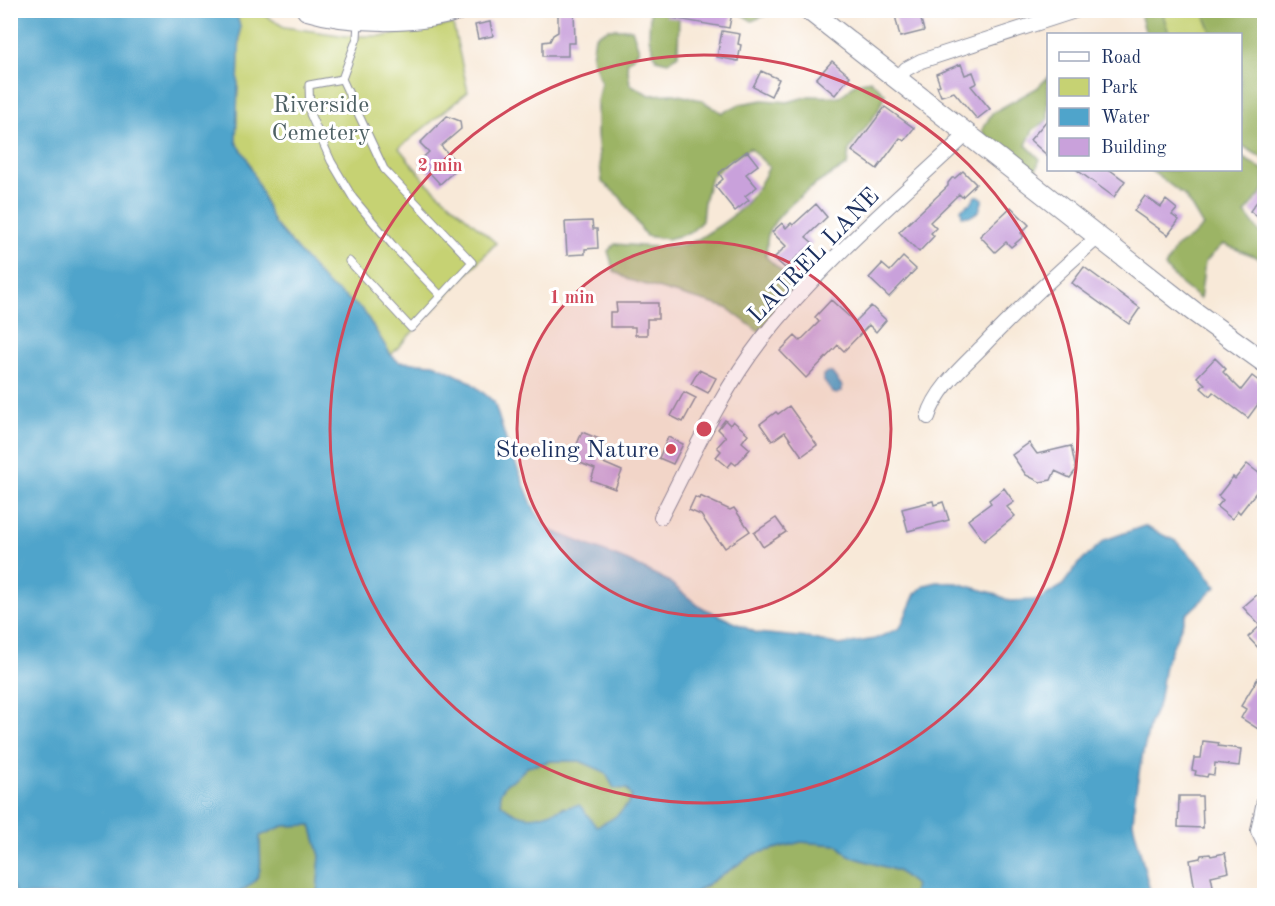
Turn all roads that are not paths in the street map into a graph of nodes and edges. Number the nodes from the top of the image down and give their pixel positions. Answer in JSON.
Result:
{"nodes":[{"id":1,"x":308,"y":10,"type":"edge"},
{"id":2,"x":458,"y":10,"type":"edge"},
{"id":3,"x":809,"y":10,"type":"edge"},
{"id":4,"x":1078,"y":10,"type":"edge"},
{"id":5,"x":359,"y":20,"type":"junction"},
{"id":6,"x":342,"y":79,"type":"junction"},
{"id":7,"x":897,"y":80,"type":"junction"},
{"id":8,"x":967,"y":134,"type":"junction"},
{"id":9,"x":1098,"y":237,"type":"junction"},
{"id":10,"x":349,"y":261,"type":"dead end"},
{"id":11,"x":441,"y":296,"type":"junction"},
{"id":12,"x":1264,"y":362,"type":"edge"},
{"id":13,"x":928,"y":417,"type":"dead end"},
{"id":14,"x":662,"y":517,"type":"dead end"},
{"id":15,"x":1264,"y":801,"type":"edge"},
{"id":16,"x":1264,"y":843,"type":"edge"}],
"edges":[{"from":1,"to":5,"type":"main road"},
{"from":2,"to":5,"type":"main road"},
{"from":3,"to":7,"type":"main road"},
{"from":4,"to":7,"type":"street"},
{"from":5,"to":6,"type":"lane"},
{"from":6,"to":11,"type":"lane"},
{"from":6,"to":11,"type":"lane"},
{"from":7,"to":8,"type":"main road"},
{"from":8,"to":9,"type":"main road"},
{"from":8,"to":14,"type":"street","name":"LAUREL LANE"},
{"from":9,"to":12,"type":"main road"},
{"from":9,"to":13,"type":"street"},
{"from":10,"to":11,"type":"lane"},
{"from":15,"to":16,"type":"street"}]}
